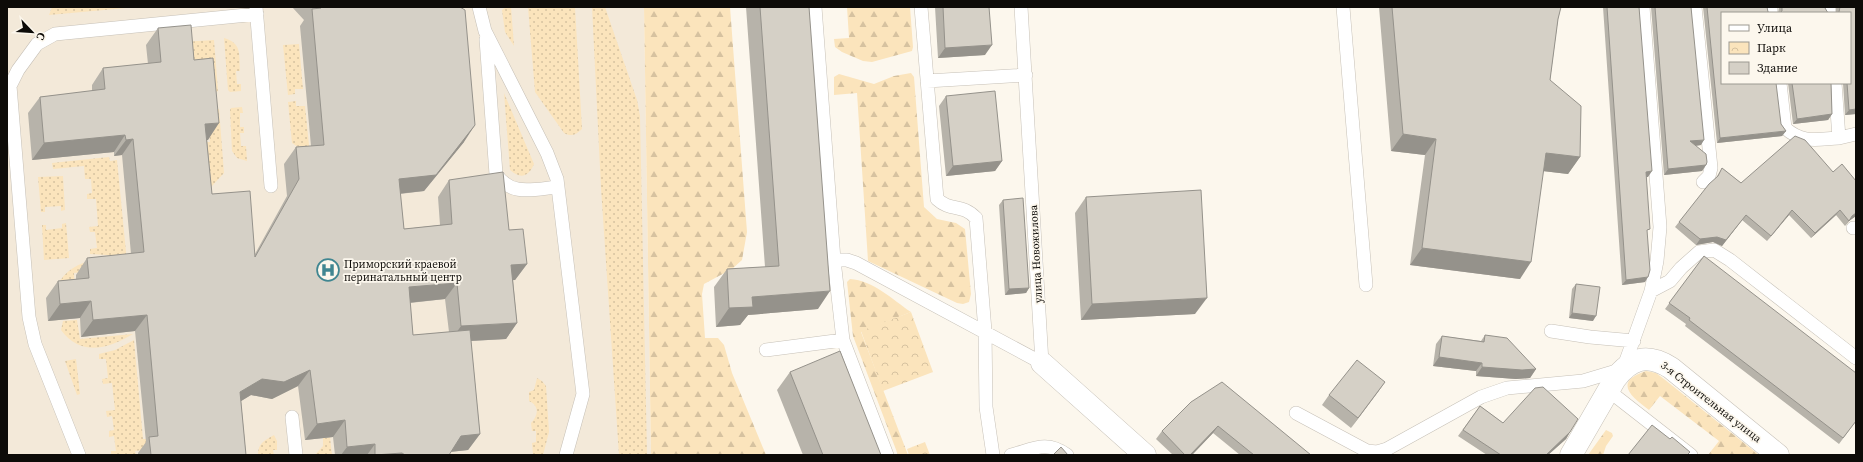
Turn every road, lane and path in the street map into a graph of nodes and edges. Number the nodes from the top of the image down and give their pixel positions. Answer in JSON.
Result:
{"nodes":[{"id":1,"x":479,"y":7,"type":"edge"},
{"id":2,"x":815,"y":7,"type":"edge"},
{"id":3,"x":921,"y":7,"type":"edge"},
{"id":4,"x":1021,"y":7,"type":"edge"},
{"id":5,"x":1343,"y":7,"type":"edge"},
{"id":6,"x":1643,"y":7,"type":"edge"},
{"id":7,"x":1695,"y":7,"type":"edge"},
{"id":8,"x":256,"y":11,"type":"edge"},
{"id":9,"x":485,"y":31,"type":"junction"},
{"id":10,"x":1026,"y":75,"type":"junction"},
{"id":11,"x":927,"y":82,"type":"junction"},
{"id":12,"x":1780,"y":84,"type":"edge"},
{"id":13,"x":1835,"y":84,"type":"edge"},
{"id":14,"x":1856,"y":134,"type":"edge"},
{"id":15,"x":1840,"y":138,"type":"junction"},
{"id":16,"x":1703,"y":182,"type":"dead end"},
{"id":17,"x":271,"y":186,"type":"dead end"},
{"id":18,"x":558,"y":187,"type":"junction"},
{"id":19,"x":834,"y":260,"type":"junction"},
{"id":20,"x":1366,"y":285,"type":"dead end"},
{"id":21,"x":1650,"y":291,"type":"junction"},
{"id":22,"x":985,"y":331,"type":"junction"},
{"id":23,"x":1551,"y":331,"type":"dead end"},
{"id":24,"x":843,"y":340,"type":"junction"},
{"id":25,"x":1634,"y":341,"type":"junction"},
{"id":26,"x":766,"y":350,"type":"dead end"},
{"id":27,"x":1856,"y":358,"type":"edge"},
{"id":28,"x":1042,"y":363,"type":"junction"},
{"id":29,"x":1623,"y":369,"type":"junction"},
{"id":30,"x":1609,"y":390,"type":"junction"},
{"id":31,"x":1296,"y":412,"type":"dead end"},
{"id":32,"x":292,"y":417,"type":"dead end"},
{"id":33,"x":79,"y":455,"type":"edge"},
{"id":34,"x":296,"y":455,"type":"edge"},
{"id":35,"x":566,"y":455,"type":"edge"},
{"id":36,"x":887,"y":455,"type":"edge"},
{"id":37,"x":993,"y":455,"type":"edge"},
{"id":38,"x":1011,"y":455,"type":"edge"},
{"id":39,"x":1067,"y":455,"type":"edge"},
{"id":40,"x":1145,"y":455,"type":"edge"},
{"id":41,"x":1571,"y":455,"type":"edge"},
{"id":42,"x":1691,"y":455,"type":"edge"},
{"id":43,"x":1778,"y":455,"type":"edge"}],
"edges":[{"from":1,"to":9,"type":"lane"},
{"from":2,"to":19,"type":"lane"},
{"from":3,"to":11,"type":"lane"},
{"from":4,"to":10,"type":"lane","name":"улица Новожилова"},
{"from":5,"to":20,"type":"lane"},
{"from":6,"to":21,"type":"lane"},
{"from":7,"to":16,"type":"lane"},
{"from":8,"to":17,"type":"lane"},
{"from":8,"to":33,"type":"lane"},
{"from":9,"to":18,"type":"lane"},
{"from":9,"to":18,"type":"lane"},
{"from":10,"to":11,"type":"lane"},
{"from":10,"to":28,"type":"lane","name":"улица Новожилова"},
{"from":11,"to":22,"type":"lane"},
{"from":12,"to":15,"type":"lane"},
{"from":13,"to":15,"type":"lane"},
{"from":14,"to":15,"type":"lane"},
{"from":18,"to":35,"type":"lane"},
{"from":19,"to":22,"type":"lane"},
{"from":19,"to":24,"type":"lane"},
{"from":21,"to":25,"type":"lane"},
{"from":21,"to":27,"type":"lane"},
{"from":22,"to":28,"type":"lane"},
{"from":22,"to":37,"type":"lane"},
{"from":23,"to":25,"type":"lane"},
{"from":24,"to":26,"type":"lane"},
{"from":24,"to":36,"type":"lane"},
{"from":25,"to":29,"type":"lane"},
{"from":28,"to":40,"type":"street"},
{"from":29,"to":30,"type":"street","name":"3-я Строительная улица"},
{"from":29,"to":31,"type":"lane"},
{"from":29,"to":43,"type":"street","name":"3-я Строительная улица"},
{"from":30,"to":41,"type":"street","name":"3-я Строительная улица"},
{"from":30,"to":42,"type":"lane"},
{"from":32,"to":34,"type":"lane"},
{"from":38,"to":39,"type":"lane"}]}
